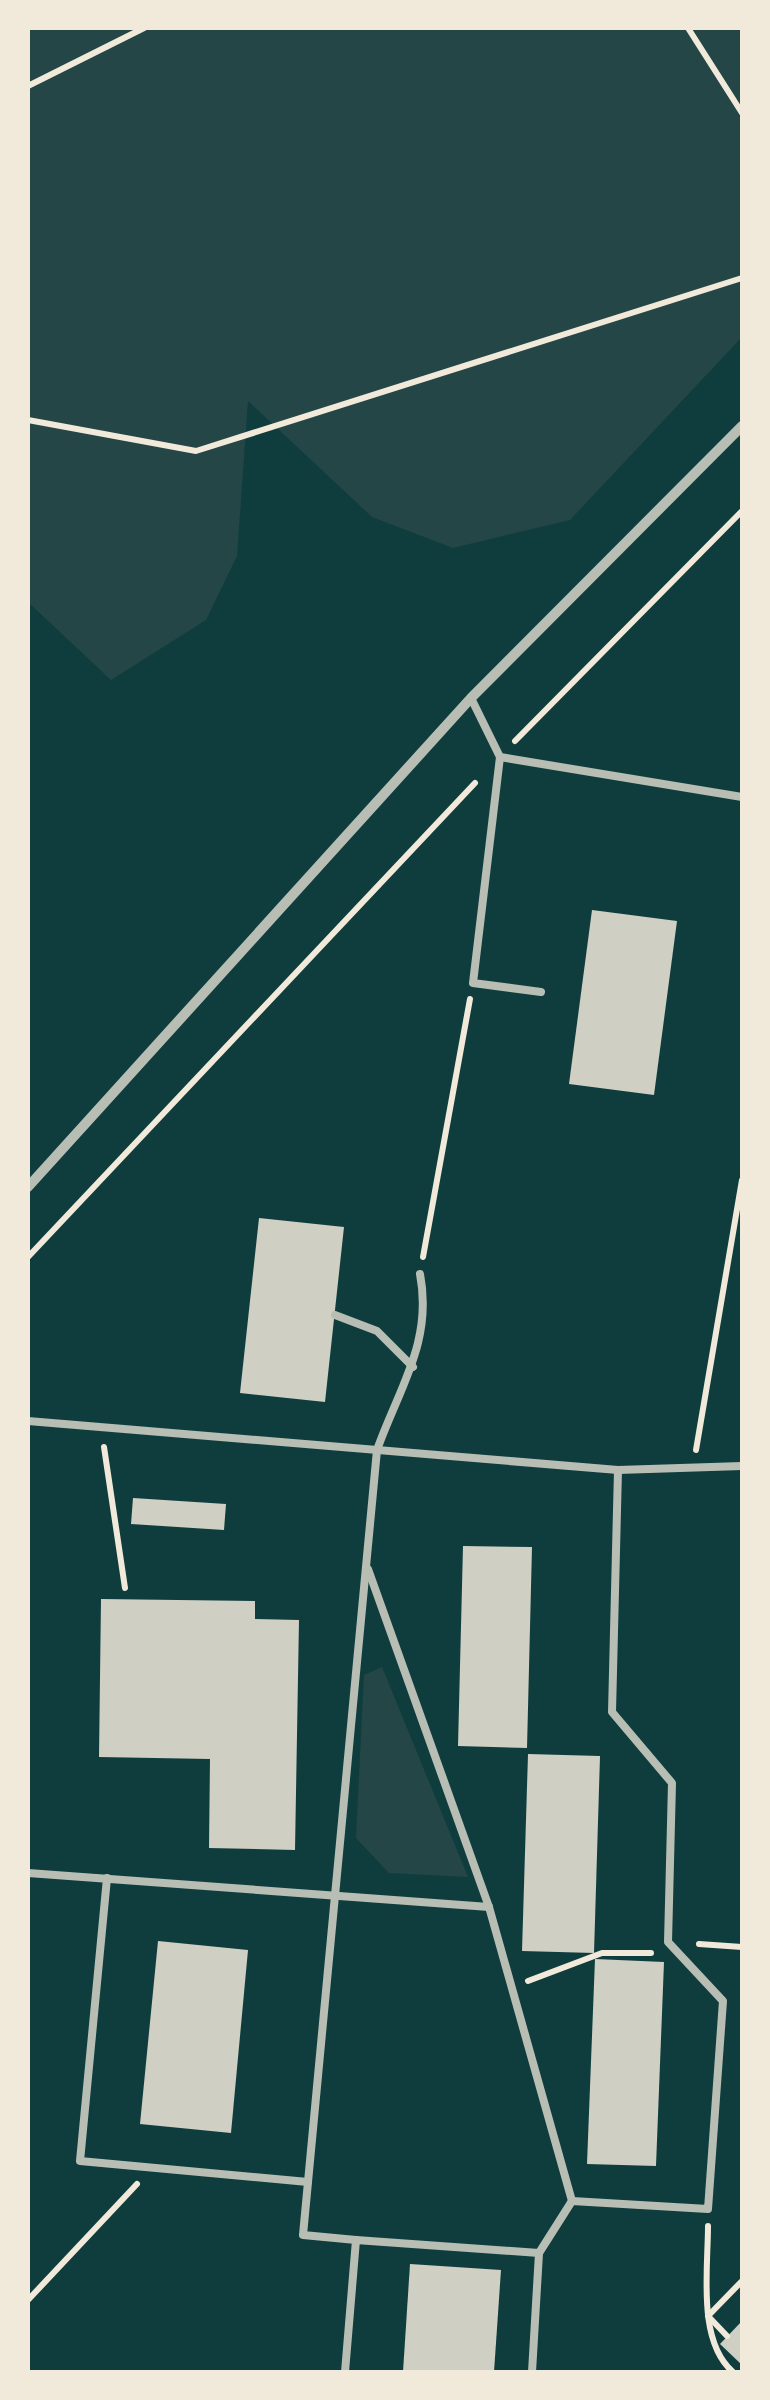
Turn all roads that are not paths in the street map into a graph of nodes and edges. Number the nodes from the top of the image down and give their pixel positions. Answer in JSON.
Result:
{"nodes":[{"id":1,"x":742,"y":426,"type":"edge"},
{"id":2,"x":472,"y":698,"type":"junction"},
{"id":3,"x":500,"y":757,"type":"junction"},
{"id":4,"x":742,"y":797,"type":"edge"},
{"id":5,"x":541,"y":992,"type":"dead end"},
{"id":6,"x":28,"y":1187,"type":"edge"},
{"id":7,"x":420,"y":1274,"type":"road end"},
{"id":8,"x":334,"y":1315,"type":"dead end"},
{"id":9,"x":413,"y":1367,"type":"junction"},
{"id":10,"x":28,"y":1421,"type":"edge"},
{"id":11,"x":376,"y":1450,"type":"junction"},
{"id":12,"x":742,"y":1466,"type":"edge"},
{"id":13,"x":618,"y":1470,"type":"junction"},
{"id":14,"x":366,"y":1564,"type":"junction"},
{"id":15,"x":28,"y":1873,"type":"edge"},
{"id":16,"x":107,"y":1878,"type":"junction"},
{"id":17,"x":334,"y":1895,"type":"junction"},
{"id":18,"x":489,"y":1907,"type":"junction"},
{"id":19,"x":308,"y":2182,"type":"junction"},
{"id":20,"x":572,"y":2201,"type":"junction"},
{"id":21,"x":356,"y":2240,"type":"junction"},
{"id":22,"x":539,"y":2253,"type":"junction"},
{"id":23,"x":345,"y":2372,"type":"edge"},
{"id":24,"x":532,"y":2372,"type":"edge"}],
"edges":[{"from":1,"to":2,"type":"street"},
{"from":2,"to":3,"type":"lane"},
{"from":2,"to":6,"type":"street"},
{"from":3,"to":4,"type":"lane"},
{"from":3,"to":5,"type":"lane"},
{"from":7,"to":9,"type":"lane"},
{"from":8,"to":9,"type":"lane"},
{"from":9,"to":11,"type":"lane"},
{"from":10,"to":11,"type":"lane"},
{"from":11,"to":13,"type":"lane"},
{"from":11,"to":14,"type":"lane"},
{"from":12,"to":13,"type":"lane"},
{"from":13,"to":20,"type":"lane"},
{"from":14,"to":17,"type":"lane"},
{"from":14,"to":18,"type":"lane"},
{"from":15,"to":16,"type":"lane"},
{"from":16,"to":17,"type":"lane"},
{"from":16,"to":19,"type":"lane"},
{"from":17,"to":18,"type":"lane"},
{"from":17,"to":19,"type":"lane"},
{"from":18,"to":20,"type":"lane"},
{"from":19,"to":21,"type":"lane"},
{"from":20,"to":22,"type":"lane"},
{"from":21,"to":22,"type":"lane"},
{"from":21,"to":23,"type":"lane"},
{"from":22,"to":24,"type":"lane"}]}
